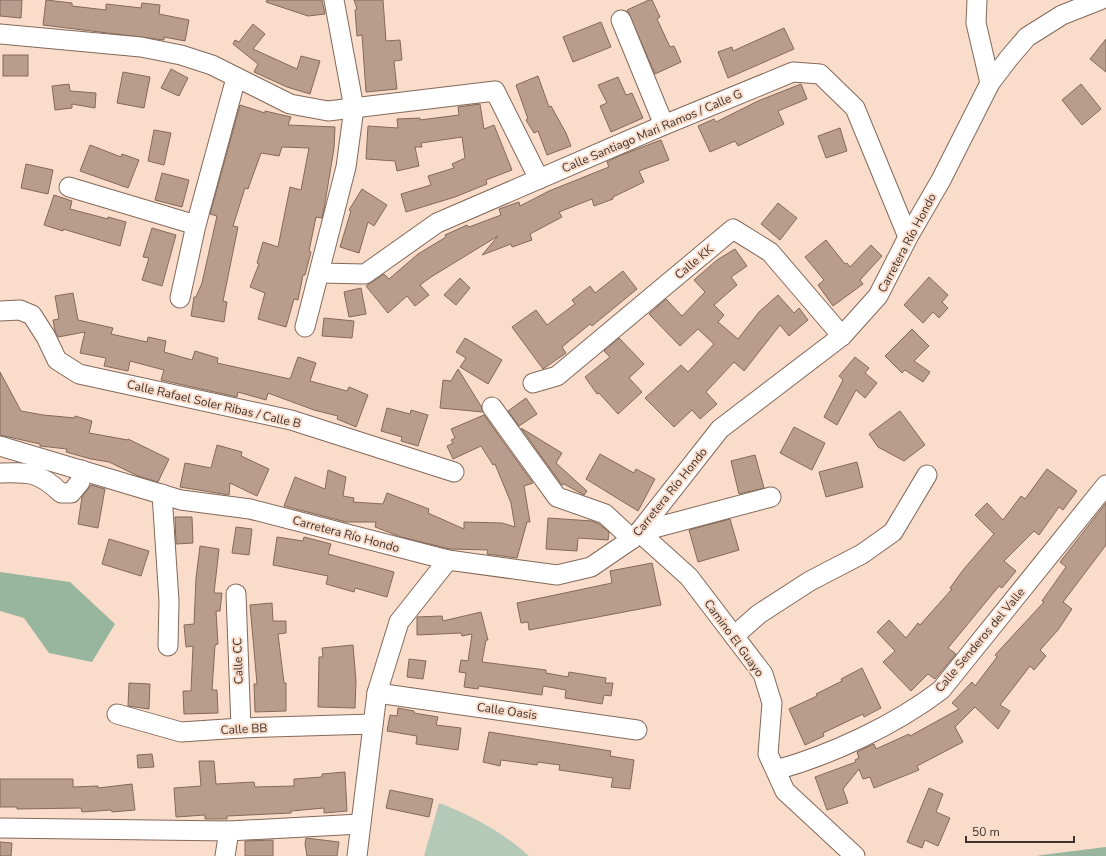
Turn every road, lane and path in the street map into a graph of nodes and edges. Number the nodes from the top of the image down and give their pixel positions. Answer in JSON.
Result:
{"nodes":[{"id":1,"x":334,"y":0,"type":"edge"},
{"id":2,"x":977,"y":0,"type":"edge"},
{"id":3,"x":1100,"y":0,"type":"edge"},
{"id":4,"x":621,"y":20,"type":"dead end"},
{"id":5,"x":0,"y":34,"type":"edge"},
{"id":6,"x":236,"y":78,"type":"junction"},
{"id":7,"x":990,"y":83,"type":"junction"},
{"id":8,"x":354,"y":108,"type":"junction"},
{"id":9,"x":664,"y":125,"type":"junction"},
{"id":10,"x":539,"y":179,"type":"junction"},
{"id":11,"x":69,"y":187,"type":"dead end"},
{"id":12,"x":196,"y":225,"type":"junction"},
{"id":13,"x":912,"y":230,"type":"junction"},
{"id":14,"x":320,"y":273,"type":"junction"},
{"id":15,"x":180,"y":298,"type":"dead end"},
{"id":16,"x":0,"y":312,"type":"edge"},
{"id":17,"x":305,"y":327,"type":"dead end"},
{"id":18,"x":842,"y":336,"type":"junction"},
{"id":19,"x":533,"y":383,"type":"dead end"},
{"id":20,"x":492,"y":408,"type":"dead end"},
{"id":21,"x":0,"y":446,"type":"edge"},
{"id":22,"x":82,"y":470,"type":"junction"},
{"id":23,"x":454,"y":472,"type":"dead end"},
{"id":24,"x":0,"y":473,"type":"edge"},
{"id":25,"x":927,"y":475,"type":"dead end"},
{"id":26,"x":1106,"y":485,"type":"edge"},
{"id":27,"x":162,"y":494,"type":"junction"},
{"id":28,"x":771,"y":497,"type":"dead end"},
{"id":29,"x":635,"y":536,"type":"junction"},
{"id":30,"x":448,"y":560,"type":"junction"},
{"id":31,"x":236,"y":594,"type":"dead end"},
{"id":32,"x":734,"y":636,"type":"junction"},
{"id":33,"x":168,"y":646,"type":"dead end"},
{"id":34,"x":377,"y":693,"type":"junction"},
{"id":35,"x":117,"y":714,"type":"dead end"},
{"id":36,"x":373,"y":724,"type":"junction"},
{"id":37,"x":241,"y":728,"type":"junction"},
{"id":38,"x":637,"y":730,"type":"dead end"},
{"id":39,"x":776,"y":770,"type":"junction"},
{"id":40,"x":360,"y":824,"type":"junction"},
{"id":41,"x":0,"y":828,"type":"edge"},
{"id":42,"x":229,"y":831,"type":"junction"},
{"id":43,"x":225,"y":856,"type":"edge"},
{"id":44,"x":357,"y":856,"type":"edge"},
{"id":45,"x":855,"y":856,"type":"edge"}],
"edges":[{"from":1,"to":8,"type":"street"},
{"from":2,"to":7,"type":"street"},
{"from":3,"to":7,"type":"street","name":"Carretera Río Hondo"},
{"from":4,"to":9,"type":"street"},
{"from":5,"to":6,"type":"street"},
{"from":6,"to":8,"type":"street"},
{"from":6,"to":12,"type":"street"},
{"from":7,"to":13,"type":"street","name":"Carretera Río Hondo"},
{"from":8,"to":10,"type":"street"},
{"from":8,"to":14,"type":"street"},
{"from":9,"to":10,"type":"street","name":"Calle Santiago Mari Ramos / Calle G"},
{"from":9,"to":13,"type":"street","name":"Calle Santiago Mari Ramos / Calle G"},
{"from":10,"to":14,"type":"street","name":"Calle Santiago Mari Ramos / Calle G"},
{"from":11,"to":12,"type":"street"},
{"from":12,"to":15,"type":"street"},
{"from":13,"to":18,"type":"street","name":"Carretera Río Hondo"},
{"from":14,"to":17,"type":"street"},
{"from":16,"to":23,"type":"street","name":"Calle Rafael Soler Ribas / Calle B"},
{"from":18,"to":19,"type":"street","name":"Calle KK"},
{"from":18,"to":29,"type":"street","name":"Carretera Río Hondo"},
{"from":20,"to":29,"type":"street","name":"Camino El Guayo"},
{"from":21,"to":22,"type":"street","name":"Carretera Río Hondo"},
{"from":22,"to":24,"type":"street"},
{"from":22,"to":27,"type":"street","name":"Carretera Río Hondo"},
{"from":25,"to":32,"type":"street"},
{"from":26,"to":39,"type":"street","name":"Calle Senderos del Valle"},
{"from":27,"to":30,"type":"street","name":"Carretera Río Hondo"},
{"from":27,"to":33,"type":"street"},
{"from":28,"to":29,"type":"street"},
{"from":29,"to":30,"type":"street","name":"Carretera Río Hondo"},
{"from":29,"to":32,"type":"street","name":"Camino El Guayo"},
{"from":30,"to":34,"type":"street"},
{"from":31,"to":37,"type":"street","name":"Calle CC"},
{"from":32,"to":39,"type":"street","name":"Camino El Guayo"},
{"from":34,"to":36,"type":"street"},
{"from":34,"to":38,"type":"street","name":"Calle Oasis"},
{"from":35,"to":37,"type":"street","name":"Calle BB"},
{"from":36,"to":37,"type":"street","name":"Calle BB"},
{"from":36,"to":40,"type":"street"},
{"from":39,"to":45,"type":"street","name":"Camino El Guayo"},
{"from":40,"to":42,"type":"street"},
{"from":40,"to":44,"type":"street"},
{"from":41,"to":42,"type":"street"},
{"from":42,"to":43,"type":"street"}]}
